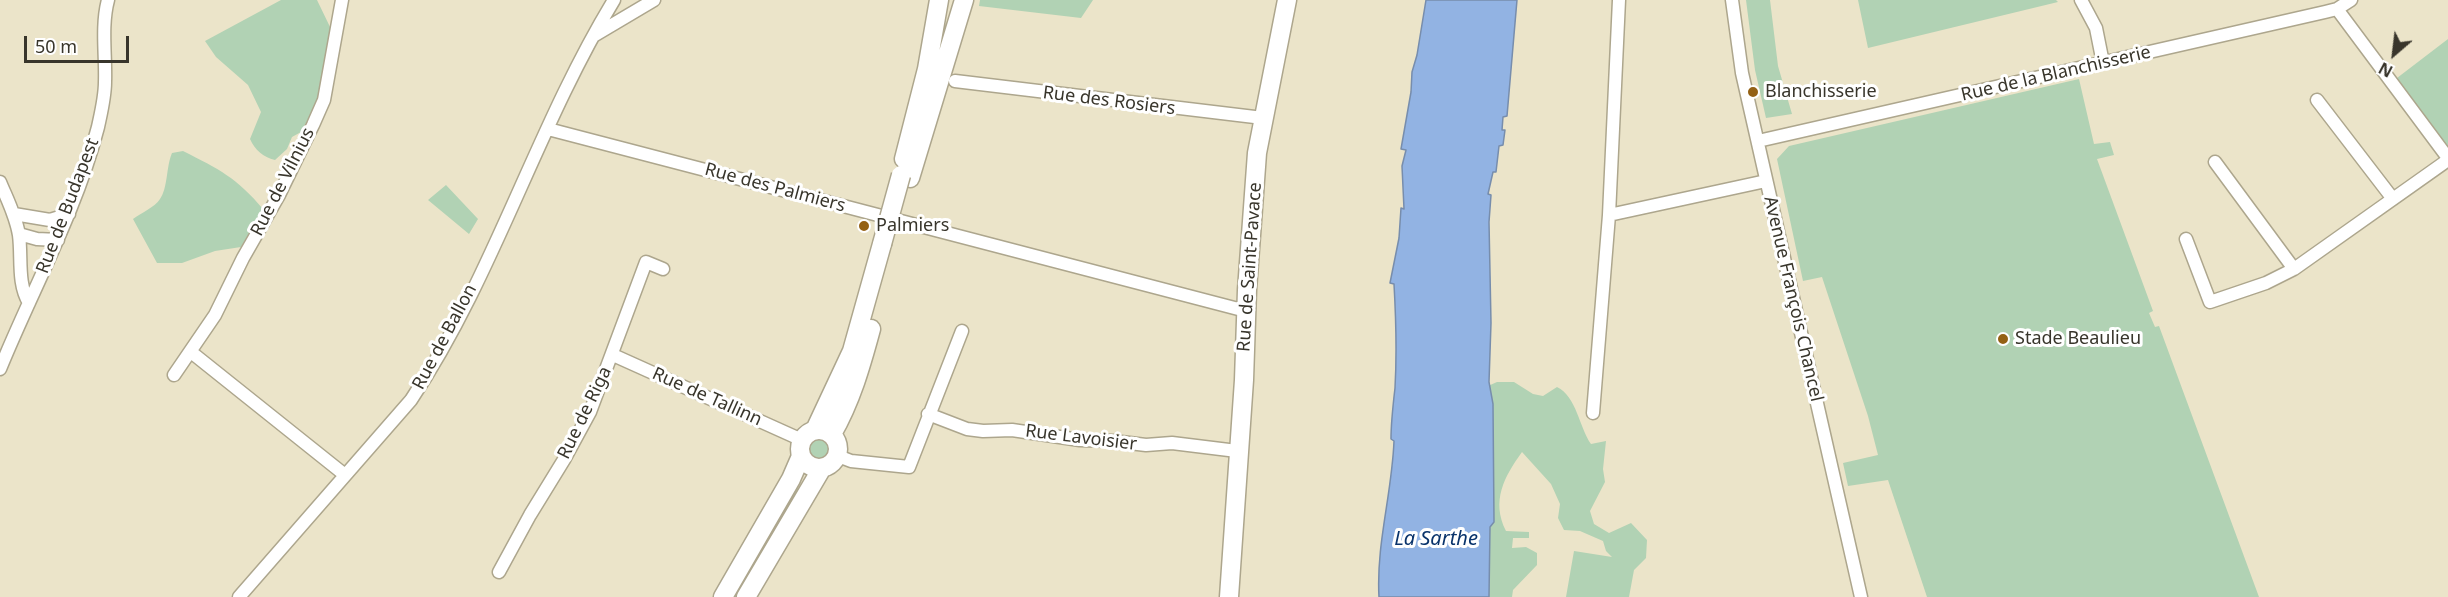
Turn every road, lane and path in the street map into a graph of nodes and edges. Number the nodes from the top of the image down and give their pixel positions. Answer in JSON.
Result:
{"nodes":[{"id":1,"x":108,"y":0,"type":"edge"},
{"id":2,"x":342,"y":0,"type":"edge"},
{"id":3,"x":614,"y":0,"type":"edge"},
{"id":4,"x":654,"y":0,"type":"edge"},
{"id":5,"x":939,"y":0,"type":"edge"},
{"id":6,"x":964,"y":0,"type":"edge"},
{"id":7,"x":1287,"y":0,"type":"edge"},
{"id":8,"x":1619,"y":0,"type":"edge"},
{"id":9,"x":1732,"y":0,"type":"edge"},
{"id":10,"x":2081,"y":0,"type":"edge"},
{"id":11,"x":2351,"y":0,"type":"edge"},
{"id":12,"x":2337,"y":9,"type":"junction"},
{"id":13,"x":591,"y":38,"type":"junction"},
{"id":14,"x":2103,"y":63,"type":"junction"},
{"id":15,"x":955,"y":81,"type":"dead end"},
{"id":16,"x":2318,"y":100,"type":"dead end"},
{"id":17,"x":1263,"y":118,"type":"junction"},
{"id":18,"x":548,"y":129,"type":"junction"},
{"id":19,"x":1758,"y":141,"type":"junction"},
{"id":20,"x":2448,"y":159,"type":"edge"},
{"id":21,"x":2215,"y":162,"type":"dead end"},
{"id":22,"x":905,"y":176,"type":"junction"},
{"id":23,"x":1766,"y":180,"type":"junction"},
{"id":24,"x":0,"y":182,"type":"edge"},
{"id":25,"x":2393,"y":199,"type":"junction"},
{"id":26,"x":14,"y":214,"type":"junction"},
{"id":27,"x":69,"y":214,"type":"junction"},
{"id":28,"x":1608,"y":215,"type":"junction"},
{"id":29,"x":19,"y":234,"type":"junction"},
{"id":30,"x":58,"y":240,"type":"junction"},
{"id":31,"x":2186,"y":240,"type":"dead end"},
{"id":32,"x":2294,"y":268,"type":"junction"},
{"id":33,"x":663,"y":269,"type":"dead end"},
{"id":34,"x":30,"y":303,"type":"junction"},
{"id":35,"x":1246,"y":311,"type":"junction"},
{"id":36,"x":962,"y":331,"type":"dead end"},
{"id":37,"x":191,"y":352,"type":"junction"},
{"id":38,"x":613,"y":355,"type":"junction"},
{"id":39,"x":0,"y":369,"type":"edge"},
{"id":40,"x":174,"y":375,"type":"dead end"},
{"id":41,"x":1593,"y":413,"type":"dead end"},
{"id":42,"x":928,"y":414,"type":"junction"},
{"id":43,"x":813,"y":440,"type":"junction"},
{"id":44,"x":1237,"y":451,"type":"junction"},
{"id":45,"x":837,"y":456,"type":"junction"},
{"id":46,"x":822,"y":468,"type":"junction"},
{"id":47,"x":345,"y":476,"type":"junction"},
{"id":48,"x":499,"y":572,"type":"dead end"},
{"id":49,"x":748,"y":596,"type":"edge"},
{"id":50,"x":239,"y":597,"type":"edge"},
{"id":51,"x":723,"y":597,"type":"edge"},
{"id":52,"x":1228,"y":597,"type":"edge"},
{"id":53,"x":1861,"y":597,"type":"edge"}],
"edges":[{"from":1,"to":27,"type":"street","name":"Rue de Budapest"},
{"from":2,"to":37,"type":"street","name":"Rue de Vilnius"},
{"from":3,"to":13,"type":"street","name":"Rue de Ballon"},
{"from":4,"to":13,"type":"street"},
{"from":5,"to":22,"type":"main road"},
{"from":6,"to":22,"type":"main road"},
{"from":7,"to":17,"type":"main road","name":"Rue de Saint-Pavace"},
{"from":8,"to":28,"type":"street"},
{"from":9,"to":19,"type":"street","name":"Avenue François Chancel"},
{"from":10,"to":14,"type":"street"},
{"from":11,"to":12,"type":"street","name":"Rue de la Blanchisserie"},
{"from":12,"to":14,"type":"street","name":"Rue de la Blanchisserie"},
{"from":12,"to":20,"type":"street"},
{"from":13,"to":18,"type":"street","name":"Rue de Ballon"},
{"from":14,"to":19,"type":"street","name":"Rue de la Blanchisserie"},
{"from":15,"to":17,"type":"street","name":"Rue des Rosiers"},
{"from":16,"to":25,"type":"street"},
{"from":17,"to":35,"type":"main road","name":"Rue de Saint-Pavace"},
{"from":18,"to":35,"type":"street","name":"Rue des Palmiers"},
{"from":18,"to":47,"type":"street","name":"Rue de Ballon"},
{"from":19,"to":23,"type":"street","name":"Avenue François Chancel"},
{"from":20,"to":25,"type":"street"},
{"from":21,"to":32,"type":"street"},
{"from":22,"to":43,"type":"main road"},
{"from":23,"to":28,"type":"street"},
{"from":23,"to":53,"type":"street","name":"Avenue François Chancel"},
{"from":24,"to":26,"type":"street"},
{"from":25,"to":32,"type":"street"},
{"from":26,"to":27,"type":"street"},
{"from":26,"to":29,"type":"street"},
{"from":27,"to":30,"type":"street","name":"Rue de Budapest"},
{"from":28,"to":41,"type":"street"},
{"from":29,"to":30,"type":"street"},
{"from":29,"to":34,"type":"street"},
{"from":30,"to":34,"type":"street","name":"Rue de Budapest"},
{"from":31,"to":32,"type":"street"},
{"from":33,"to":38,"type":"street","name":"Rue de Riga"},
{"from":34,"to":39,"type":"street","name":"Rue de Budapest"},
{"from":35,"to":44,"type":"main road","name":"Rue de Saint-Pavace"},
{"from":36,"to":42,"type":"street"},
{"from":37,"to":40,"type":"street","name":"Rue de Vilnius"},
{"from":37,"to":47,"type":"street"},
{"from":38,"to":43,"type":"street","name":"Rue de Tallinn"},
{"from":38,"to":48,"type":"street","name":"Rue de Riga"},
{"from":42,"to":44,"type":"street","name":"Rue Lavoisier"},
{"from":42,"to":45,"type":"street"},
{"from":43,"to":45,"type":"main road"},
{"from":43,"to":46,"type":"main road"},
{"from":43,"to":51,"type":"main road"},
{"from":44,"to":52,"type":"main road","name":"Rue de Saint-Pavace"},
{"from":45,"to":46,"type":"main road"},
{"from":46,"to":49,"type":"main road"},
{"from":47,"to":50,"type":"street","name":"Rue de Ballon"}]}
